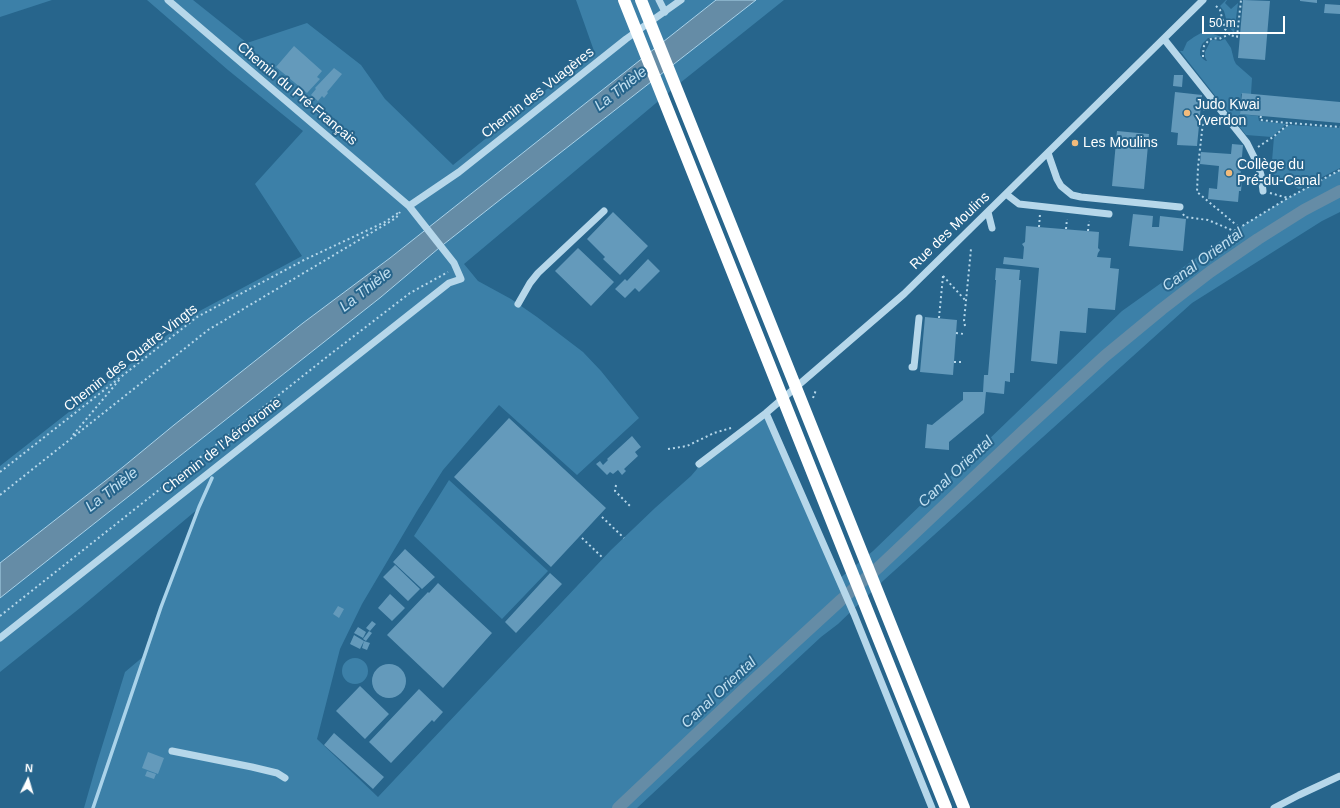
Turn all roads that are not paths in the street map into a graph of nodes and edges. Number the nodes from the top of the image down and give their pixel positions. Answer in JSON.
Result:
{"nodes":[{"id":1,"x":168,"y":0,"type":"edge"},
{"id":2,"x":624,"y":0,"type":"edge"},
{"id":3,"x":641,"y":0,"type":"edge"},
{"id":4,"x":658,"y":0,"type":"edge"},
{"id":5,"x":681,"y":0,"type":"edge"},
{"id":6,"x":1203,"y":0,"type":"edge"},
{"id":7,"x":665,"y":12,"type":"junction"},
{"id":8,"x":1164,"y":39,"type":"junction"},
{"id":9,"x":1048,"y":153,"type":"junction"},
{"id":10,"x":1263,"y":191,"type":"road end"},
{"id":11,"x":1006,"y":194,"type":"junction"},
{"id":12,"x":409,"y":206,"type":"junction"},
{"id":13,"x":1180,"y":207,"type":"road end"},
{"id":14,"x":604,"y":211,"type":"dead end"},
{"id":15,"x":988,"y":212,"type":"junction"},
{"id":16,"x":1109,"y":214,"type":"dead end"},
{"id":17,"x":992,"y":228,"type":"dead end"},
{"id":18,"x":461,"y":278,"type":"joint"},
{"id":19,"x":518,"y":304,"type":"dead end"},
{"id":20,"x":919,"y":318,"type":"dead end"},
{"id":21,"x":912,"y":367,"type":"dead end"},
{"id":22,"x":766,"y":413,"type":"junction"},
{"id":23,"x":699,"y":464,"type":"dead end"},
{"id":24,"x":0,"y":638,"type":"edge"},
{"id":25,"x":172,"y":751,"type":"dead end"},
{"id":26,"x":1340,"y":776,"type":"edge"},
{"id":27,"x":285,"y":778,"type":"dead end"},
{"id":28,"x":932,"y":808,"type":"edge"},
{"id":29,"x":946,"y":808,"type":"edge"},
{"id":30,"x":964,"y":808,"type":"edge"},
{"id":31,"x":1274,"y":808,"type":"edge"}],
"edges":[{"from":1,"to":12,"type":"street","name":"Chemin du Pré-Français"},
{"from":2,"to":29,"type":"highway","bridge":true},
{"from":3,"to":30,"type":"highway","bridge":true},
{"from":4,"to":7,"type":"street"},
{"from":5,"to":7,"type":"street","name":"Chemin des Vuagères"},
{"from":6,"to":8,"type":"street","name":"Rue des Moulins"},
{"from":7,"to":12,"type":"street","name":"Chemin des Vuagères"},
{"from":8,"to":9,"type":"street","name":"Rue des Moulins"},
{"from":8,"to":10,"type":"street"},
{"from":9,"to":11,"type":"street","name":"Rue des Moulins"},
{"from":9,"to":13,"type":"street"},
{"from":11,"to":15,"type":"street","name":"Rue des Moulins"},
{"from":11,"to":16,"type":"street"},
{"from":12,"to":18,"type":"street","name":"Chemin du Pré-Français"},
{"from":14,"to":19,"type":"street"},
{"from":15,"to":17,"type":"street"},
{"from":15,"to":22,"type":"street","name":"Rue des Moulins"},
{"from":18,"to":24,"type":"street","name":"Chemin de l'Aérodrome"},
{"from":20,"to":21,"type":"street"},
{"from":22,"to":23,"type":"street","name":"Rue des Moulins"},
{"from":22,"to":28,"type":"street"},
{"from":25,"to":27,"type":"street"},
{"from":26,"to":31,"type":"street"}]}
